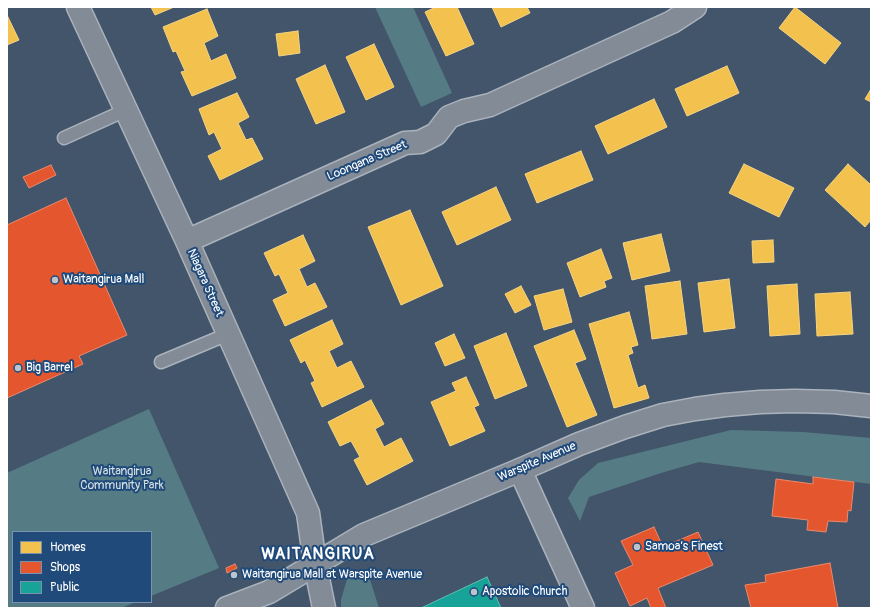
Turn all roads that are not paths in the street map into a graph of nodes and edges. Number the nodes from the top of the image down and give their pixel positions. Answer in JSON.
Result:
{"nodes":[{"id":1,"x":78,"y":7,"type":"edge"},
{"id":2,"x":695,"y":7,"type":"edge"},
{"id":3,"x":126,"y":110,"type":"junction"},
{"id":4,"x":64,"y":138,"type":"dead end"},
{"id":5,"x":187,"y":242,"type":"junction"},
{"id":6,"x":228,"y":334,"type":"junction"},
{"id":7,"x":161,"y":362,"type":"dead end"},
{"id":8,"x":871,"y":406,"type":"edge"},
{"id":9,"x":520,"y":470,"type":"junction"},
{"id":10,"x":315,"y":564,"type":"junction"},
{"id":11,"x":227,"y":608,"type":"edge"},
{"id":12,"x":324,"y":608,"type":"edge"},
{"id":13,"x":583,"y":608,"type":"edge"}],
"edges":[{"from":1,"to":3,"type":"street","name":"Niagara Street"},
{"from":2,"to":5,"type":"street","name":"Loongana Street"},
{"from":3,"to":4,"type":"lane"},
{"from":3,"to":5,"type":"street","name":"Niagara Street"},
{"from":5,"to":6,"type":"street","name":"Niagara Street"},
{"from":6,"to":7,"type":"lane"},
{"from":6,"to":10,"type":"street","name":"Niagara Street"},
{"from":8,"to":9,"type":"street","name":"Warspite Avenue"},
{"from":9,"to":10,"type":"street","name":"Warspite Avenue"},
{"from":9,"to":13,"type":"street"},
{"from":10,"to":11,"type":"street","name":"Warspite Avenue"},
{"from":10,"to":12,"type":"street","name":"Niagara Street"}]}
